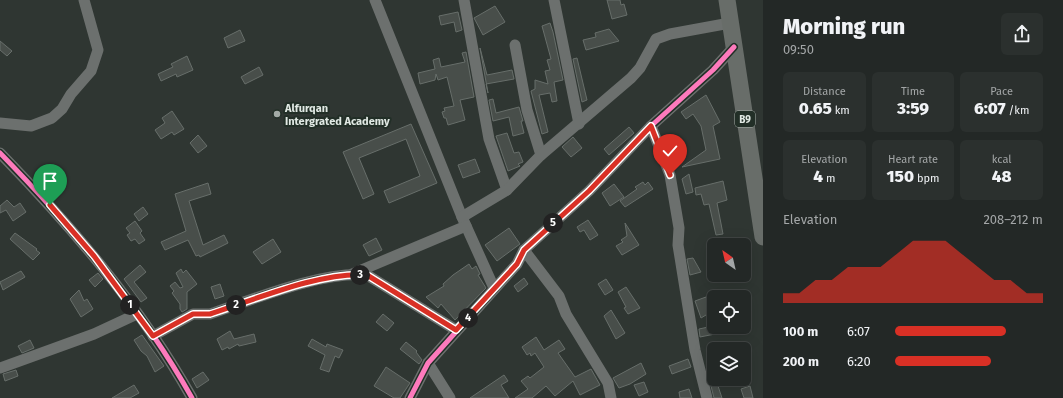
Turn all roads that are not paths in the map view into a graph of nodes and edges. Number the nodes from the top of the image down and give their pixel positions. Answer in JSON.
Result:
{"nodes":[{"id":1,"x":84,"y":0,"type":"edge"},
{"id":2,"x":374,"y":0,"type":"edge"},
{"id":3,"x":464,"y":0,"type":"edge"},
{"id":4,"x":554,"y":0,"type":"edge"},
{"id":5,"x":726,"y":0,"type":"edge"},
{"id":6,"x":730,"y":23,"type":"junction"},
{"id":7,"x":515,"y":45,"type":"dead end"},
{"id":8,"x":734,"y":47,"type":"junction"},
{"id":9,"x":0,"y":122,"type":"edge"},
{"id":10,"x":579,"y":124,"type":"junction"},
{"id":11,"x":651,"y":126,"type":"junction"},
{"id":12,"x":0,"y":153,"type":"edge"},
{"id":13,"x":541,"y":155,"type":"junction"},
{"id":14,"x":507,"y":190,"type":"junction"},
{"id":15,"x":464,"y":222,"type":"junction"},
{"id":16,"x":763,"y":237,"type":"edge"},
{"id":17,"x":524,"y":250,"type":"junction"},
{"id":18,"x":352,"y":274,"type":"junction"},
{"id":19,"x":494,"y":288,"type":"junction"},
{"id":20,"x":137,"y":314,"type":"junction"},
{"id":21,"x":456,"y":330,"type":"junction"},
{"id":22,"x":153,"y":336,"type":"junction"},
{"id":23,"x":428,"y":363,"type":"junction"},
{"id":24,"x":0,"y":368,"type":"edge"},
{"id":25,"x":192,"y":398,"type":"edge"},
{"id":26,"x":410,"y":398,"type":"edge"},
{"id":27,"x":450,"y":398,"type":"edge"},
{"id":28,"x":611,"y":398,"type":"edge"},
{"id":29,"x":707,"y":398,"type":"edge"}],
"edges":[{"from":1,"to":9,"type":"street"},
{"from":2,"to":15,"type":"street"},
{"from":3,"to":14,"type":"street"},
{"from":4,"to":10,"type":"street"},
{"from":5,"to":6,"type":"highway","number":"B9"},
{"from":6,"to":8,"type":"highway","number":"B9"},
{"from":6,"to":10,"type":"street"},
{"from":7,"to":13,"type":"street"},
{"from":8,"to":11,"type":"street"},
{"from":8,"to":16,"type":"highway","number":"B9"},
{"from":10,"to":13,"type":"street"},
{"from":11,"to":17,"type":"street"},
{"from":11,"to":29,"type":"street"},
{"from":12,"to":20,"type":"street"},
{"from":13,"to":14,"type":"street"},
{"from":14,"to":15,"type":"street"},
{"from":15,"to":18,"type":"street"},
{"from":15,"to":19,"type":"street"},
{"from":17,"to":19,"type":"street"},
{"from":17,"to":28,"type":"street"},
{"from":18,"to":21,"type":"street"},
{"from":18,"to":22,"type":"street"},
{"from":19,"to":21,"type":"street"},
{"from":20,"to":22,"type":"street"},
{"from":20,"to":24,"type":"street"},
{"from":21,"to":23,"type":"street"},
{"from":22,"to":25,"type":"street"},
{"from":23,"to":26,"type":"street"},
{"from":23,"to":27,"type":"street"}]}
